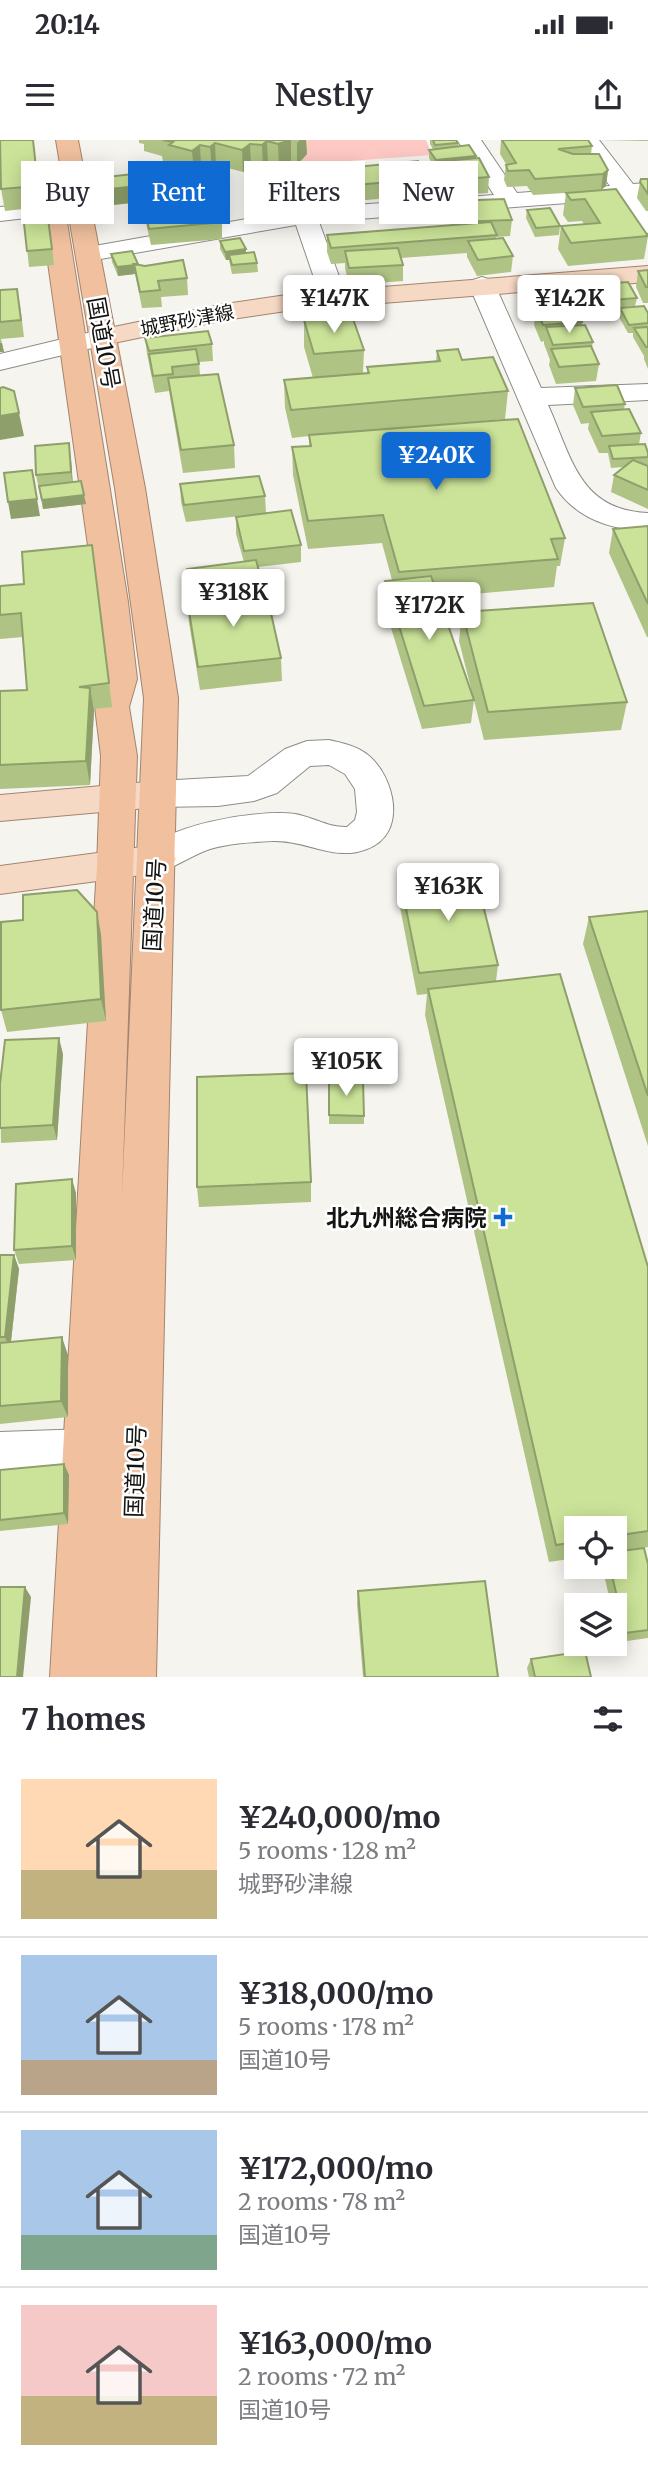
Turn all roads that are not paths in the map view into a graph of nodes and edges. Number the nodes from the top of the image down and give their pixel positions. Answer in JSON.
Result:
{"nodes":[{"id":1,"x":43,"y":140,"type":"edge"},
{"id":2,"x":67,"y":140,"type":"edge"},
{"id":3,"x":277,"y":140,"type":"edge"},
{"id":4,"x":587,"y":140,"type":"edge"},
{"id":5,"x":470,"y":141,"type":"edge"},
{"id":6,"x":46,"y":161,"type":"edge"},
{"id":7,"x":285,"y":161,"type":"edge"},
{"id":8,"x":637,"y":191,"type":"edge"},
{"id":9,"x":509,"y":199,"type":"junction"},
{"id":10,"x":365,"y":211,"type":"edge"},
{"id":11,"x":21,"y":212,"type":"edge"},
{"id":12,"x":0,"y":214,"type":"edge"},
{"id":13,"x":57,"y":224,"type":"edge"},
{"id":14,"x":260,"y":224,"type":"edge"},
{"id":15,"x":309,"y":224,"type":"edge"},
{"id":16,"x":648,"y":226,"type":"edge"},
{"id":17,"x":89,"y":254,"type":"junction"},
{"id":18,"x":648,"y":274,"type":"edge"},
{"id":19,"x":482,"y":285,"type":"junction"},
{"id":20,"x":334,"y":298,"type":"junction"},
{"id":21,"x":88,"y":341,"type":"junction"},
{"id":22,"x":0,"y":362,"type":"edge"},
{"id":23,"x":648,"y":392,"type":"edge"},
{"id":24,"x":532,"y":397,"type":"junction"},
{"id":25,"x":648,"y":522,"type":"edge"},
{"id":26,"x":158,"y":794,"type":"junction"},
{"id":27,"x":118,"y":797,"type":"junction"},
{"id":28,"x":0,"y":808,"type":"edge"},
{"id":29,"x":157,"y":859,"type":"junction"},
{"id":30,"x":116,"y":866,"type":"junction"},
{"id":31,"x":0,"y":880,"type":"edge"},
{"id":32,"x":87,"y":1454,"type":"junction"},
{"id":33,"x":0,"y":1457,"type":"edge"},
{"id":34,"x":77,"y":1677,"type":"edge"},
{"id":35,"x":129,"y":1677,"type":"edge"}],
"edges":[{"from":1,"to":6,"type":"highway","name":"国道10号"},
{"from":2,"to":17,"type":"highway","name":"国道10号"},
{"from":3,"to":7,"type":"street"},
{"from":4,"to":8,"type":"street"},
{"from":5,"to":9,"type":"street"},
{"from":8,"to":9,"type":"street"},
{"from":8,"to":16,"type":"street"},
{"from":9,"to":10,"type":"street"},
{"from":11,"to":12,"type":"street"},
{"from":13,"to":21,"type":"highway","name":"国道10号"},
{"from":14,"to":17,"type":"street"},
{"from":15,"to":20,"type":"street"},
{"from":17,"to":21,"type":"highway","name":"国道10号"},
{"from":18,"to":19,"type":"main road","name":"城野砂津線"},
{"from":19,"to":20,"type":"main road","name":"城野砂津線"},
{"from":19,"to":24,"type":"street"},
{"from":20,"to":21,"type":"main road","name":"城野砂津線"},
{"from":21,"to":22,"type":"street"},
{"from":21,"to":26,"type":"highway","name":"国道10号"},
{"from":21,"to":27,"type":"highway","name":"国道10号"},
{"from":23,"to":24,"type":"street"},
{"from":24,"to":25,"type":"street"},
{"from":26,"to":27,"type":"main road"},
{"from":26,"to":29,"type":"highway","name":"国道10号"},
{"from":26,"to":29,"type":"street"},
{"from":27,"to":28,"type":"main road"},
{"from":27,"to":30,"type":"highway","name":"国道10号"},
{"from":29,"to":30,"type":"main road"},
{"from":29,"to":35,"type":"highway","name":"国道10号"},
{"from":30,"to":31,"type":"main road"},
{"from":30,"to":32,"type":"highway","name":"国道10号"},
{"from":32,"to":33,"type":"street"},
{"from":32,"to":34,"type":"highway","name":"国道10号"}]}
